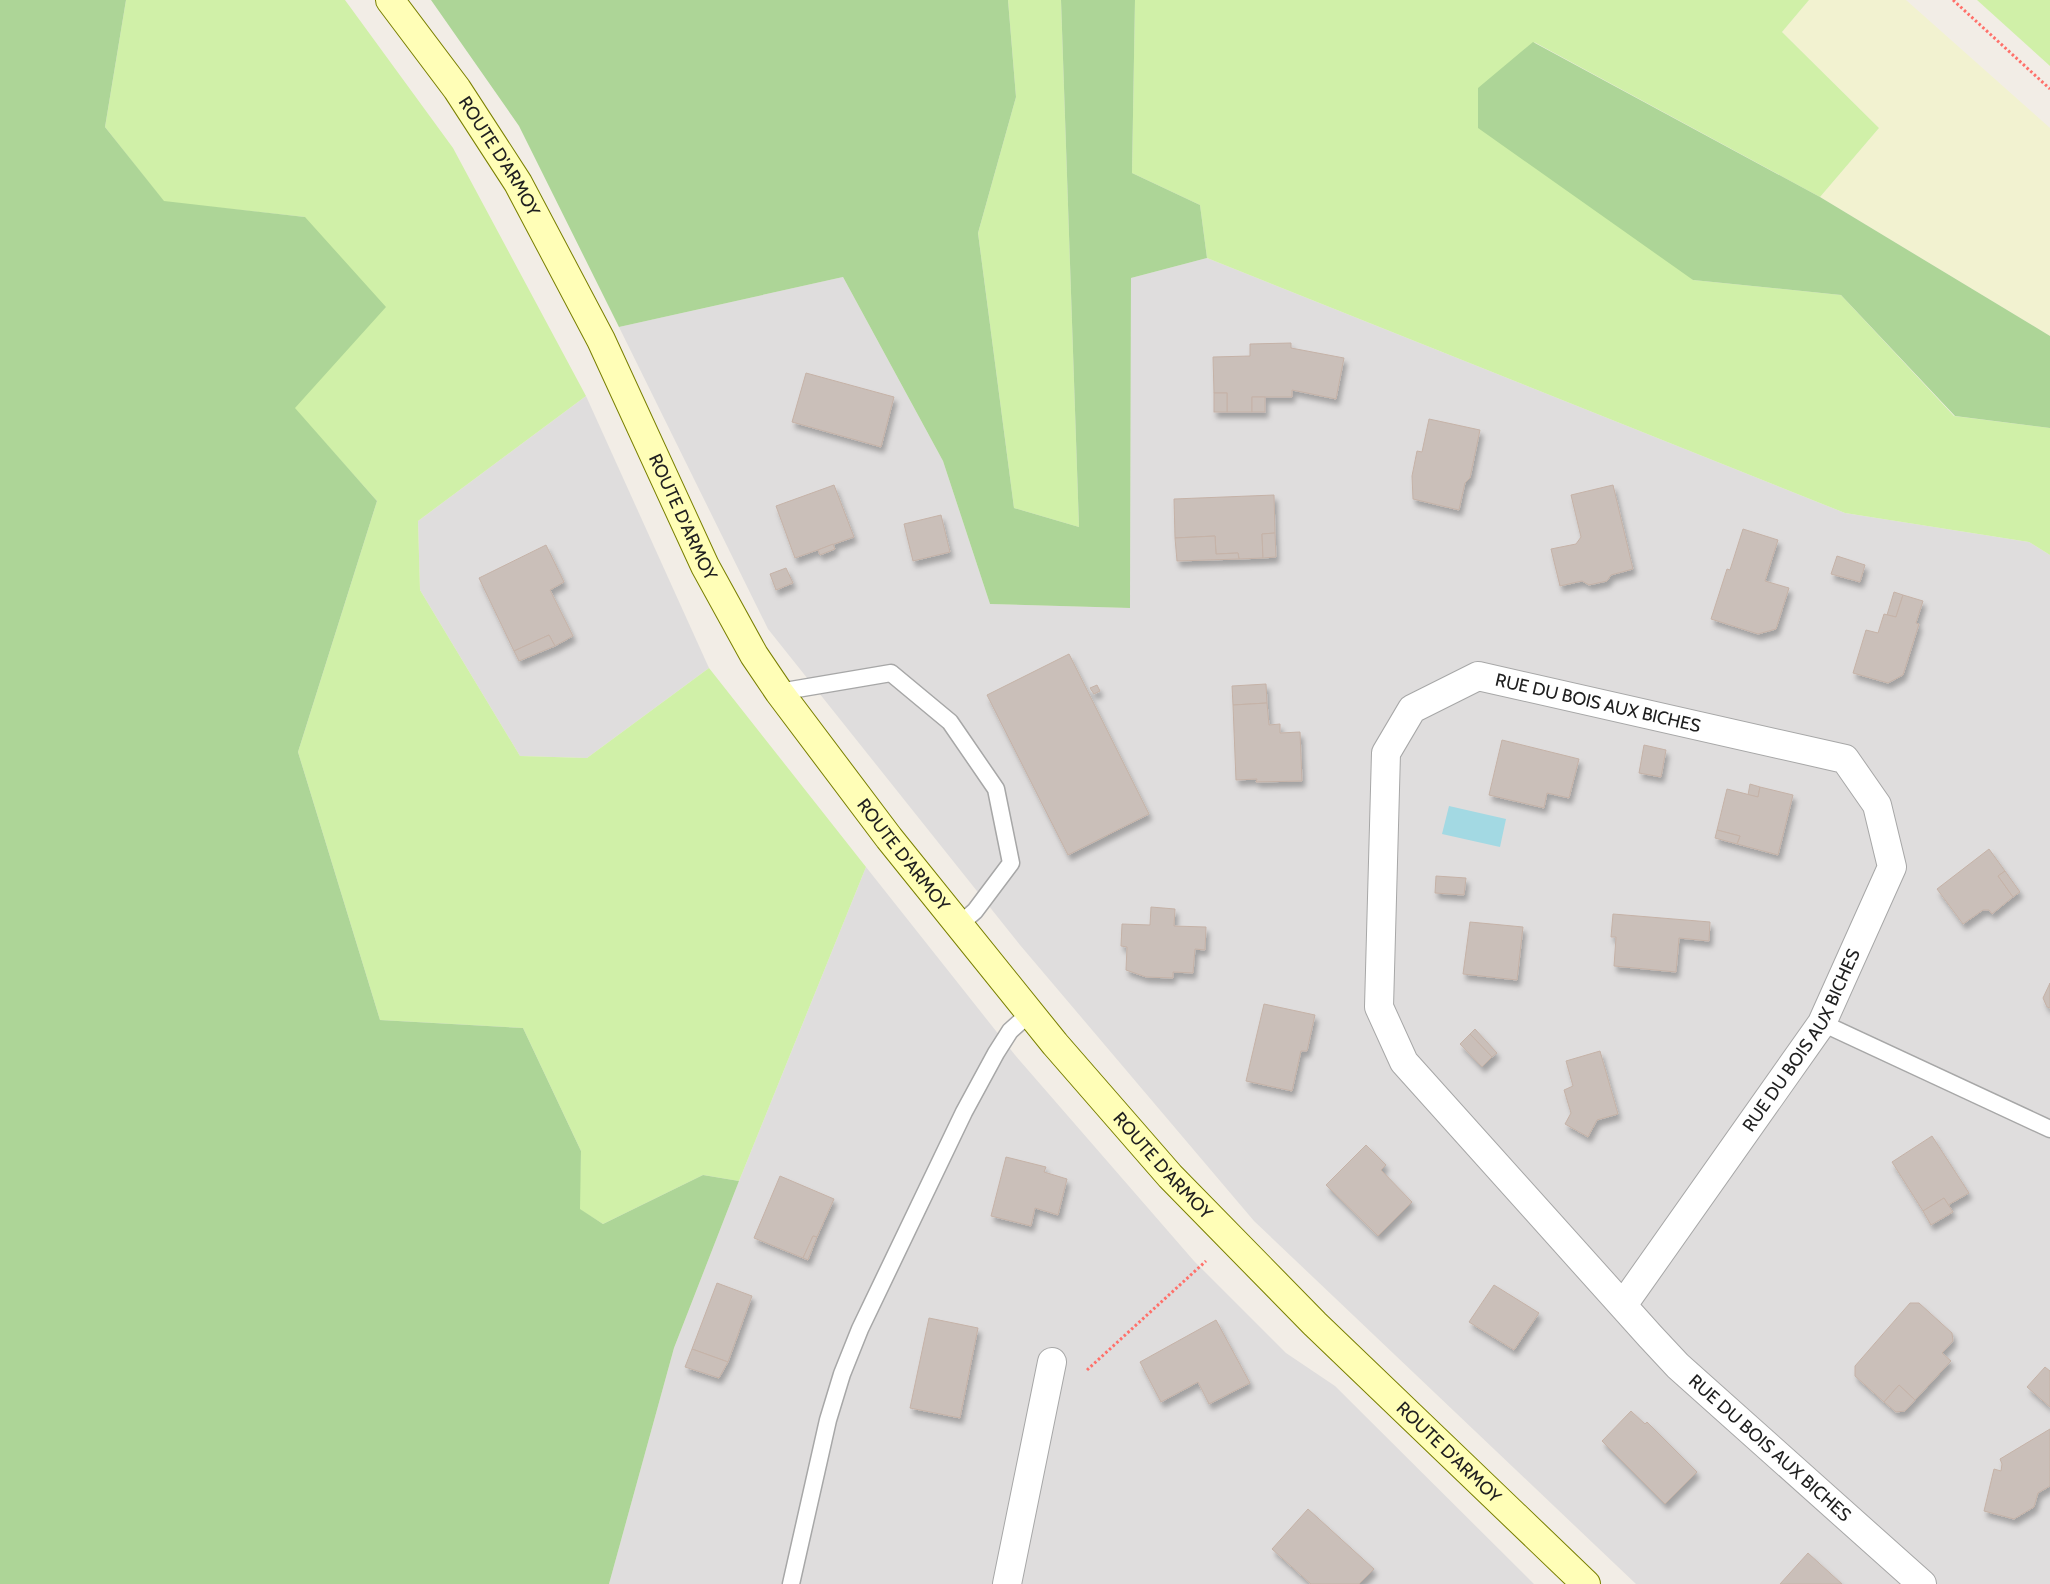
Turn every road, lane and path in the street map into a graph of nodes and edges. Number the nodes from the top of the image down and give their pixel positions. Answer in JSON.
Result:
{"nodes":[{"id":1,"x":390,"y":0,"type":"edge"},
{"id":2,"x":1953,"y":0,"type":"edge"},
{"id":3,"x":2050,"y":89,"type":"edge"},
{"id":4,"x":779,"y":692,"type":"junction"},
{"id":5,"x":959,"y":925,"type":"junction"},
{"id":6,"x":1030,"y":1013,"type":"junction"},
{"id":7,"x":1822,"y":1023,"type":"junction"},
{"id":8,"x":2050,"y":1129,"type":"edge"},
{"id":9,"x":1230,"y":1239,"type":"junction"},
{"id":10,"x":1623,"y":1305,"type":"junction"},
{"id":11,"x":1052,"y":1362,"type":"dead end"},
{"id":12,"x":1085,"y":1371,"type":"dead end"},
{"id":13,"x":791,"y":1584,"type":"edge"},
{"id":14,"x":1007,"y":1584,"type":"edge"},
{"id":15,"x":1586,"y":1584,"type":"edge"},
{"id":16,"x":1922,"y":1584,"type":"edge"}],
"edges":[{"from":1,"to":4,"type":"main road","name":"ROUTE D'ARMOY"},
{"from":2,"to":3,"type":"path"},
{"from":4,"to":5,"type":"main road","name":"ROUTE D'ARMOY"},
{"from":4,"to":5,"type":"lane"},
{"from":5,"to":6,"type":"main road","name":"ROUTE D'ARMOY"},
{"from":6,"to":9,"type":"main road","name":"ROUTE D'ARMOY"},
{"from":6,"to":13,"type":"lane"},
{"from":7,"to":8,"type":"lane"},
{"from":7,"to":10,"type":"street","name":"RUE DU BOIS AUX BICHES"},
{"from":7,"to":10,"type":"street","name":"RUE DU BOIS AUX BICHES"},
{"from":9,"to":12,"type":"path"},
{"from":9,"to":15,"type":"main road","name":"ROUTE D'ARMOY"},
{"from":10,"to":16,"type":"street","name":"RUE DU BOIS AUX BICHES"},
{"from":11,"to":14,"type":"street"}]}
